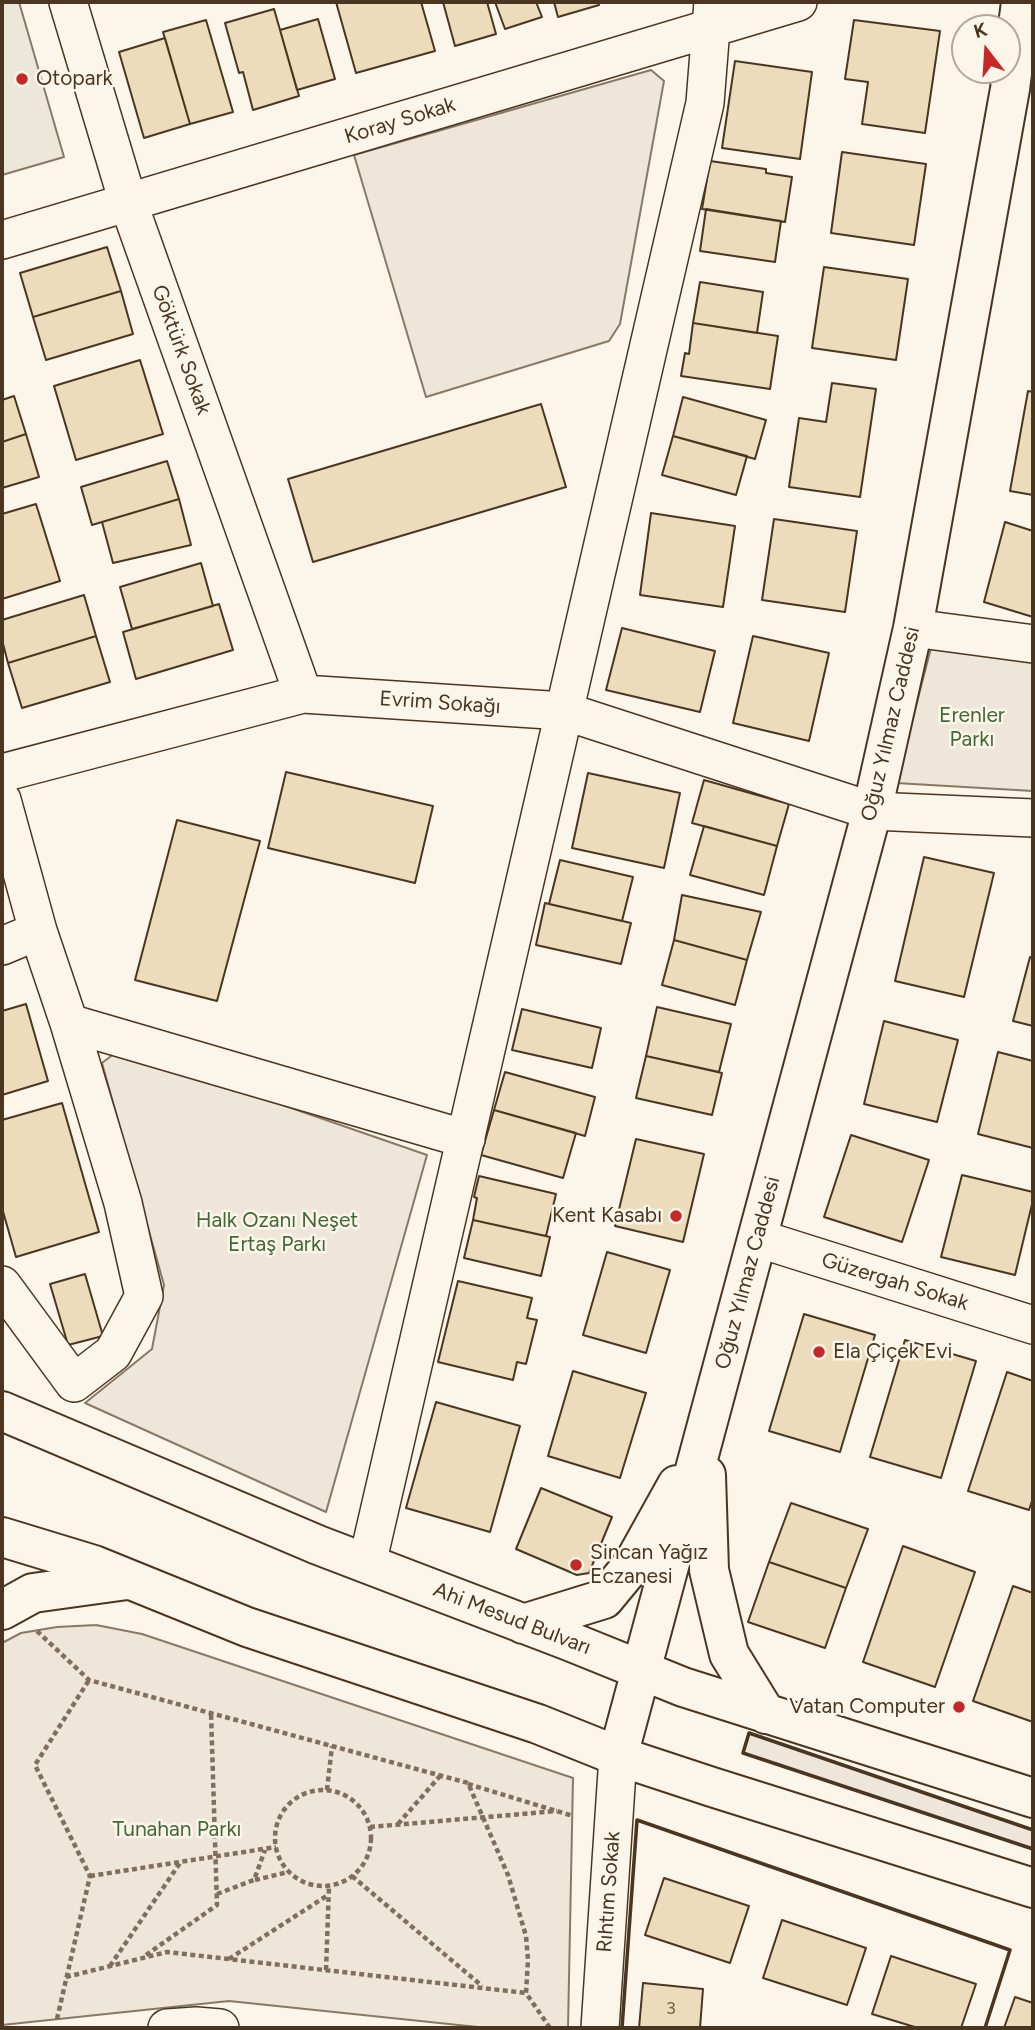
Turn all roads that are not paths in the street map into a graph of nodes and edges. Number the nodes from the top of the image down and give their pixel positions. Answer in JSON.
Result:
{"nodes":[{"id":1,"x":68,"y":2,"type":"edge"},
{"id":2,"x":798,"y":2,"type":"edge"},
{"id":3,"x":1021,"y":2,"type":"edge"},
{"id":4,"x":712,"y":15,"type":"edge"},
{"id":5,"x":128,"y":202,"type":"junction"},
{"id":6,"x":2,"y":240,"type":"edge"},
{"id":7,"x":913,"y":628,"type":"junction"},
{"id":8,"x":1033,"y":644,"type":"edge"},
{"id":9,"x":303,"y":694,"type":"junction"},
{"id":10,"x":564,"y":711,"type":"junction"},
{"id":11,"x":2,"y":774,"type":"edge"},
{"id":12,"x":2,"y":800,"type":"edge"},
{"id":13,"x":872,"y":811,"type":"junction"},
{"id":14,"x":1033,"y":818,"type":"edge"},
{"id":15,"x":38,"y":931,"type":"junction"},
{"id":16,"x":2,"y":946,"type":"edge"},
{"id":17,"x":69,"y":1023,"type":"junction"},
{"id":18,"x":466,"y":1139,"type":"junction"},
{"id":19,"x":757,"y":1238,"type":"junction"},
{"id":20,"x":2,"y":1285,"type":"edge"},
{"id":21,"x":1033,"y":1325,"type":"edge"},
{"id":22,"x":2,"y":1384,"type":"edge"},
{"id":23,"x":2,"y":1411,"type":"edge"},
{"id":24,"x":705,"y":1434,"type":"junction"},
{"id":25,"x":66,"y":1440,"type":"junction"},
{"id":26,"x":2,"y":1537,"type":"edge"},
{"id":27,"x":368,"y":1564,"type":"junction"},
{"id":28,"x":131,"y":1579,"type":"junction"},
{"id":29,"x":5,"y":1608,"type":"edge"},
{"id":30,"x":523,"y":1624,"type":"junction"},
{"id":31,"x":642,"y":1670,"type":"junction"},
{"id":32,"x":766,"y":1714,"type":"junction"},
{"id":33,"x":618,"y":1756,"type":"junction"},
{"id":34,"x":1033,"y":1798,"type":"edge"},
{"id":35,"x":1033,"y":1888,"type":"edge"},
{"id":36,"x":167,"y":2028,"type":"edge"},
{"id":37,"x":220,"y":2028,"type":"edge"},
{"id":38,"x":600,"y":2028,"type":"edge"}],
"edges":[{"from":1,"to":5,"type":"street","name":"Göktürk Sokak"},
{"from":2,"to":4,"type":"street","name":"Koray Sokak"},
{"from":3,"to":7,"type":"main road","name":"Oğuz Yılmaz Caddesi"},
{"from":4,"to":5,"type":"street","name":"Koray Sokak"},
{"from":4,"to":10,"type":"street"},
{"from":5,"to":6,"type":"street","name":"Koray Sokak"},
{"from":5,"to":9,"type":"street","name":"Göktürk Sokak"},
{"from":7,"to":8,"type":"street"},
{"from":7,"to":13,"type":"main road","name":"Oğuz Yılmaz Caddesi"},
{"from":9,"to":10,"type":"street","name":"Evrim Sokağı"},
{"from":9,"to":11,"type":"street","name":"Evrim Sokağı"},
{"from":10,"to":13,"type":"street","name":"Evrim Sokağı"},
{"from":10,"to":18,"type":"street"},
{"from":12,"to":15,"type":"street"},
{"from":13,"to":14,"type":"street","name":"Evrim Sokağı"},
{"from":13,"to":19,"type":"main road","name":"Oğuz Yılmaz Caddesi"},
{"from":15,"to":16,"type":"street"},
{"from":15,"to":17,"type":"street"},
{"from":17,"to":18,"type":"street"},
{"from":17,"to":20,"type":"street"},
{"from":18,"to":27,"type":"street"},
{"from":19,"to":21,"type":"street","name":"Güzergah Sokak"},
{"from":19,"to":24,"type":"main road","name":"Oğuz Yılmaz Caddesi"},
{"from":22,"to":25,"type":"main road"},
{"from":23,"to":25,"type":"main road","name":"Ahi Mesud Bulvarı"},
{"from":24,"to":30,"type":"main road"},
{"from":24,"to":31,"type":"main road"},
{"from":24,"to":32,"type":"main road"},
{"from":25,"to":27,"type":"main road","name":"Ahi Mesud Bulvarı"},
{"from":26,"to":28,"type":"main road"},
{"from":27,"to":30,"type":"main road","name":"Ahi Mesud Bulvarı"},
{"from":28,"to":29,"type":"main road"},
{"from":28,"to":33,"type":"main road"},
{"from":30,"to":31,"type":"main road","name":"Ahi Mesud Bulvarı"},
{"from":31,"to":32,"type":"main road","name":"Ahi Mesud Bulvarı"},
{"from":31,"to":33,"type":"main road"},
{"from":32,"to":34,"type":"main road","name":"Ahi Mesud Bulvarı"},
{"from":33,"to":35,"type":"main road"},
{"from":33,"to":38,"type":"street","name":"Rıhtım Sokak"},
{"from":36,"to":37,"type":"street"}]}
